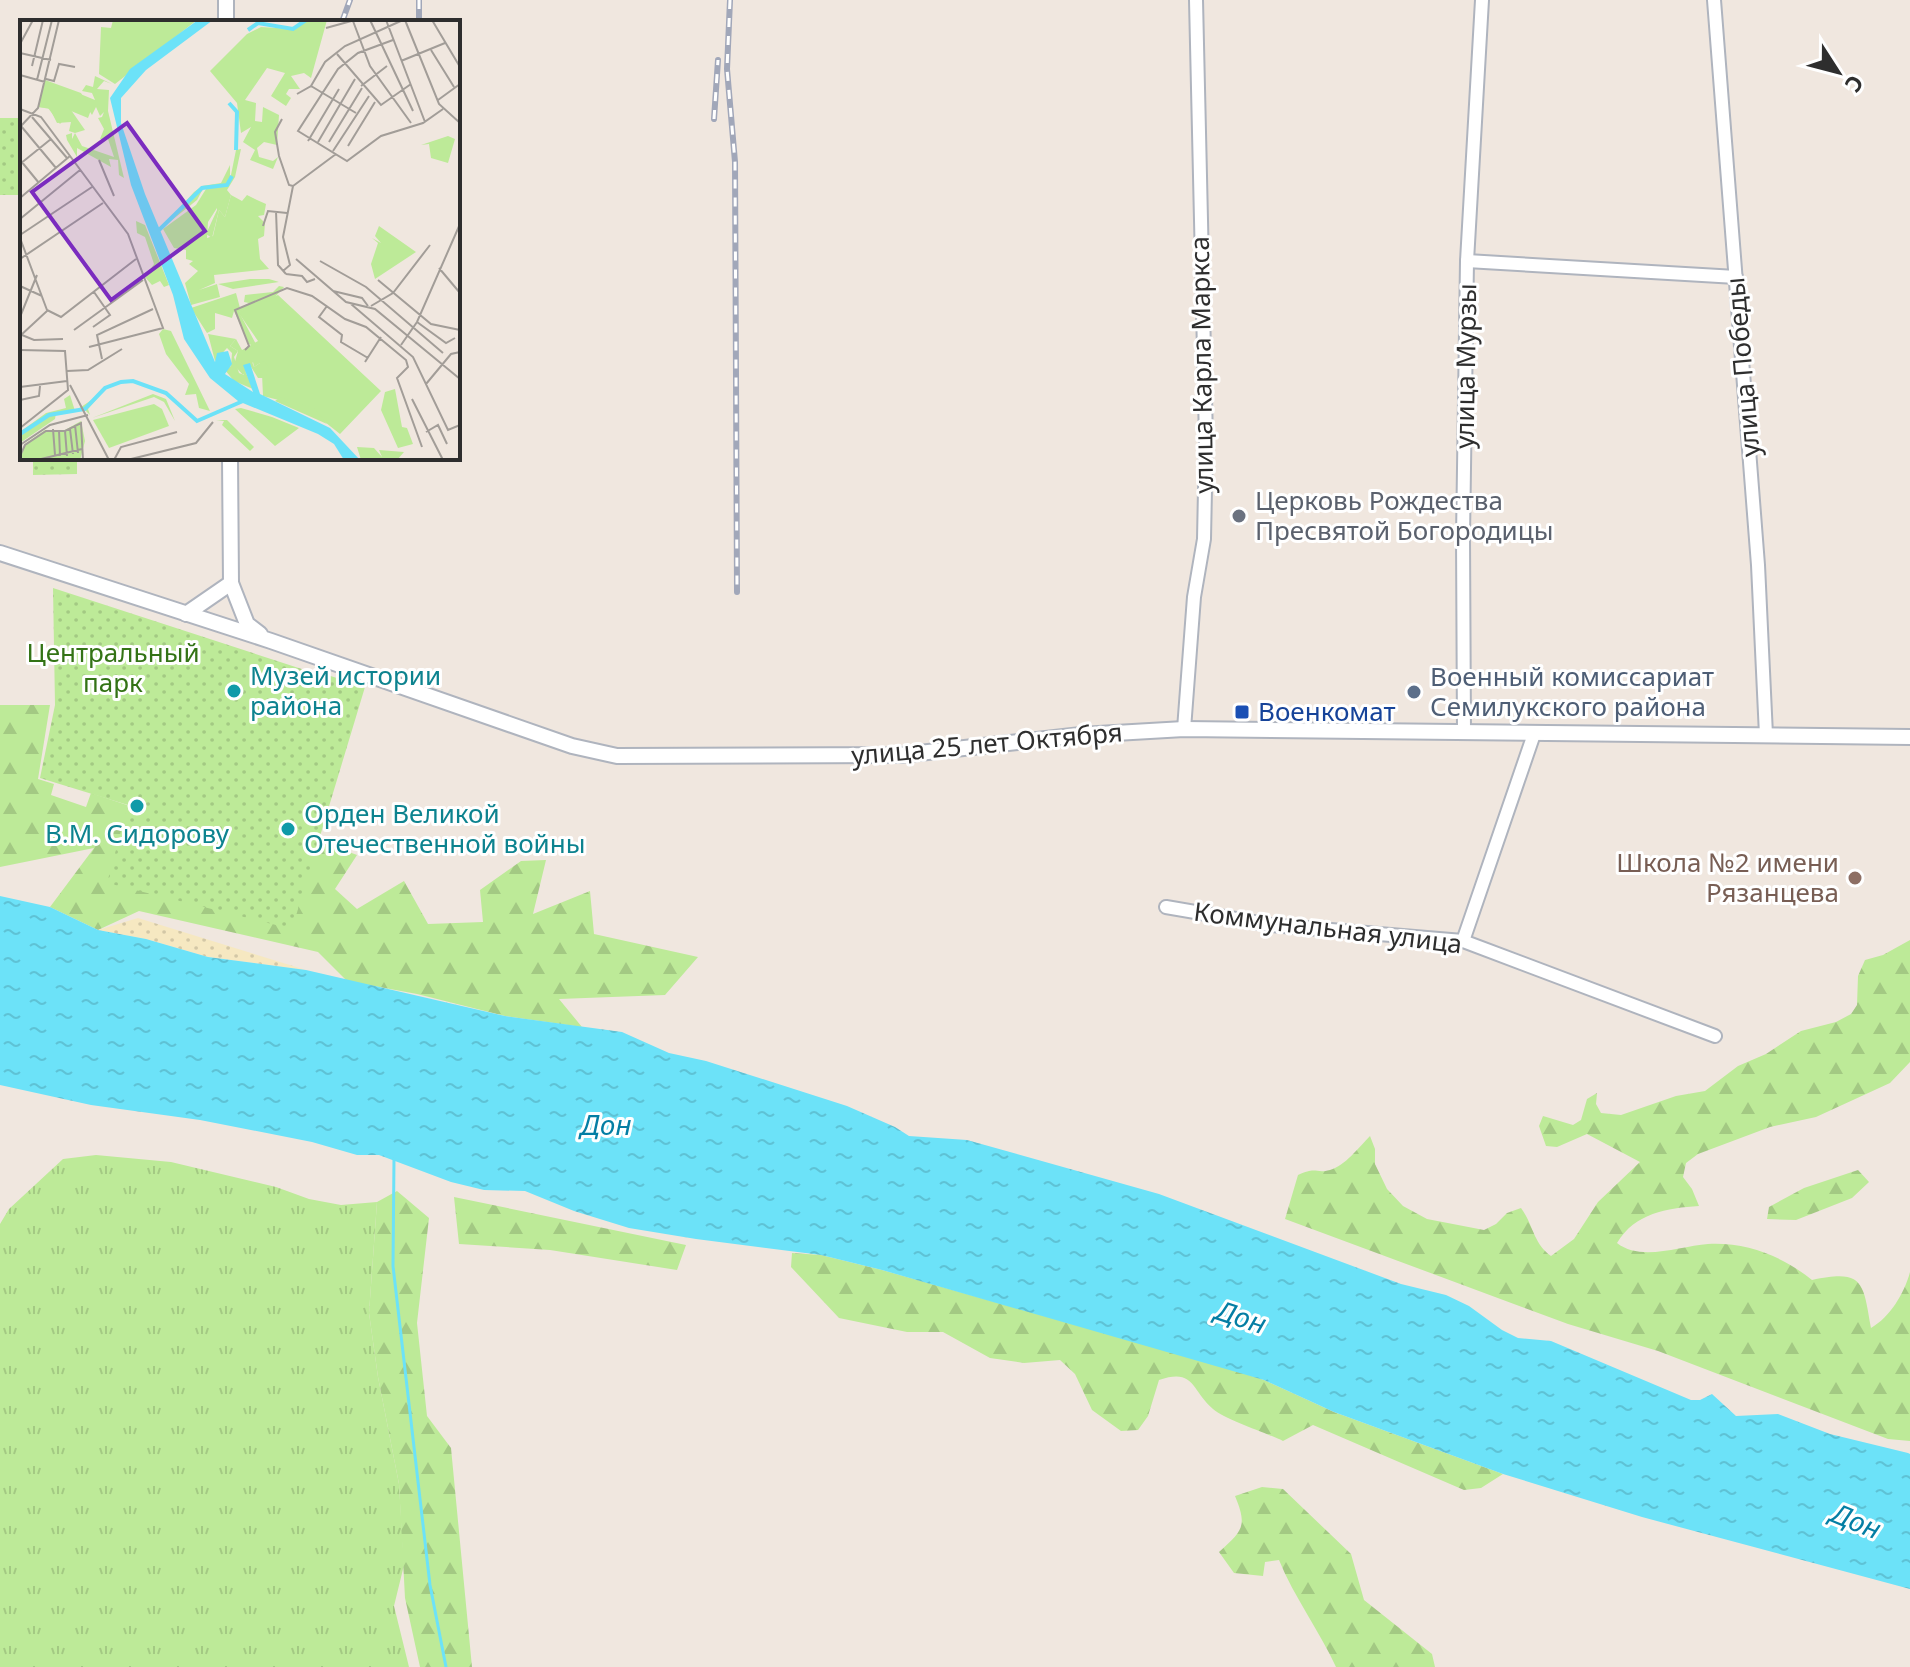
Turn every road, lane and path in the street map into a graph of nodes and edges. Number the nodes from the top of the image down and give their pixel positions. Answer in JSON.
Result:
{"nodes":[{"id":1,"x":1196,"y":0,"type":"edge"},
{"id":2,"x":1482,"y":0,"type":"edge"},
{"id":3,"x":1714,"y":0,"type":"edge"},
{"id":4,"x":1467,"y":261,"type":"junction"},
{"id":5,"x":1736,"y":277,"type":"junction"},
{"id":6,"x":230,"y":460,"type":"edge"},
{"id":7,"x":0,"y":553,"type":"edge"},
{"id":8,"x":231,"y":583,"type":"junction"},
{"id":9,"x":186,"y":614,"type":"junction"},
{"id":10,"x":271,"y":641,"type":"junction"},
{"id":11,"x":1184,"y":729,"type":"junction"},
{"id":12,"x":1464,"y":733,"type":"junction"},
{"id":13,"x":1534,"y":734,"type":"junction"},
{"id":14,"x":1766,"y":735,"type":"junction"},
{"id":15,"x":1910,"y":737,"type":"edge"},
{"id":16,"x":1166,"y":907,"type":"dead end"},
{"id":17,"x":1463,"y":941,"type":"junction"},
{"id":18,"x":1715,"y":1036,"type":"dead end"}],
"edges":[{"from":1,"to":11,"type":"street","name":"улица Карла Маркса"},
{"from":2,"to":4,"type":"street","name":"улица Мурзы"},
{"from":3,"to":5,"type":"street","name":"улица Победы"},
{"from":4,"to":5,"type":"street"},
{"from":4,"to":12,"type":"street","name":"улица Мурзы"},
{"from":5,"to":14,"type":"street","name":"улица Победы"},
{"from":6,"to":8,"type":"street"},
{"from":7,"to":9,"type":"street","name":"улица 25 лет Октября"},
{"from":8,"to":9,"type":"street"},
{"from":8,"to":10,"type":"street"},
{"from":9,"to":10,"type":"street","name":"улица 25 лет Октября"},
{"from":10,"to":11,"type":"street","name":"улица 25 лет Октября"},
{"from":11,"to":12,"type":"street","name":"улица 25 лет Октября"},
{"from":12,"to":13,"type":"street","name":"улица 25 лет Октября"},
{"from":13,"to":14,"type":"street","name":"улица 25 лет Октября"},
{"from":13,"to":17,"type":"street"},
{"from":14,"to":15,"type":"street","name":"улица 25 лет Октября"},
{"from":16,"to":17,"type":"street","name":"Коммунальная улица"},
{"from":17,"to":18,"type":"street","name":"Коммунальная улица"}]}
